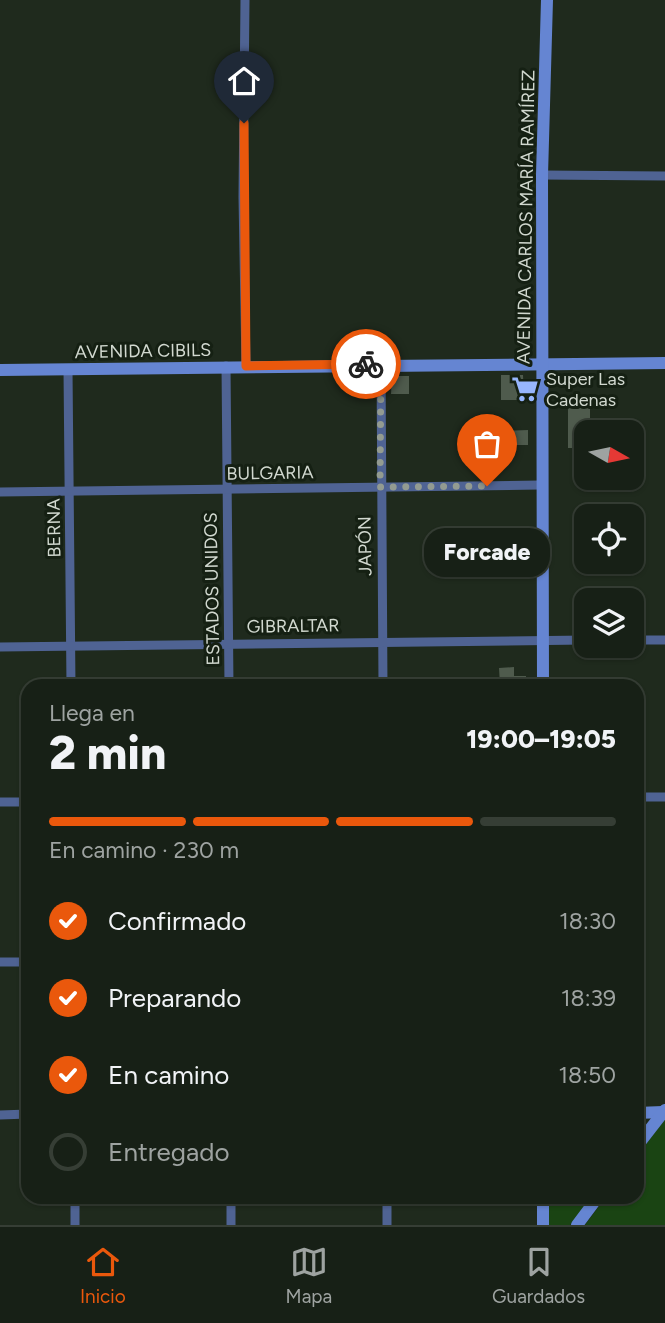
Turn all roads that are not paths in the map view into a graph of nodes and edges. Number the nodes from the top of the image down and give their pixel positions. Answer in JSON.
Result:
{"nodes":[{"id":1,"x":245,"y":0,"type":"edge"},
{"id":2,"x":547,"y":0,"type":"edge"},
{"id":3,"x":541,"y":175,"type":"junction"},
{"id":4,"x":665,"y":176,"type":"edge"},
{"id":5,"x":541,"y":362,"type":"junction"},
{"id":6,"x":665,"y":363,"type":"edge"},
{"id":7,"x":381,"y":364,"type":"junction"},
{"id":8,"x":226,"y":366,"type":"junction"},
{"id":9,"x":246,"y":366,"type":"junction"},
{"id":10,"x":0,"y":370,"type":"edge"},
{"id":11,"x":68,"y":370,"type":"junction"},
{"id":12,"x":541,"y":485,"type":"junction"},
{"id":13,"x":380,"y":487,"type":"junction"},
{"id":14,"x":226,"y":489,"type":"junction"},
{"id":15,"x":0,"y":492,"type":"edge"},
{"id":16,"x":69,"y":492,"type":"junction"},
{"id":17,"x":574,"y":640,"type":"edge"},
{"id":18,"x":644,"y":640,"type":"edge"},
{"id":19,"x":665,"y":640,"type":"edge"},
{"id":20,"x":382,"y":641,"type":"junction"},
{"id":21,"x":543,"y":641,"type":"junction"},
{"id":22,"x":229,"y":643,"type":"junction"},
{"id":23,"x":71,"y":646,"type":"junction"},
{"id":24,"x":0,"y":647,"type":"edge"},
{"id":25,"x":71,"y":679,"type":"edge"},
{"id":26,"x":229,"y":679,"type":"edge"},
{"id":27,"x":383,"y":679,"type":"edge"},
{"id":28,"x":542,"y":679,"type":"edge"},
{"id":29,"x":644,"y":797,"type":"edge"},
{"id":30,"x":665,"y":797,"type":"edge"},
{"id":31,"x":0,"y":802,"type":"edge"},
{"id":32,"x":21,"y":802,"type":"edge"},
{"id":33,"x":0,"y":962,"type":"edge"},
{"id":34,"x":21,"y":962,"type":"edge"},
{"id":35,"x":664,"y":1112,"type":"edge"},
{"id":36,"x":644,"y":1113,"type":"edge"},
{"id":37,"x":21,"y":1114,"type":"edge"},
{"id":38,"x":0,"y":1115,"type":"edge"},
{"id":39,"x":644,"y":1137,"type":"edge"},
{"id":40,"x":75,"y":1204,"type":"edge"},
{"id":41,"x":231,"y":1204,"type":"edge"},
{"id":42,"x":387,"y":1204,"type":"edge"},
{"id":43,"x":543,"y":1204,"type":"edge"},
{"id":44,"x":593,"y":1204,"type":"edge"},
{"id":45,"x":75,"y":1225,"type":"edge"},
{"id":46,"x":231,"y":1225,"type":"edge"},
{"id":47,"x":387,"y":1225,"type":"edge"},
{"id":48,"x":543,"y":1225,"type":"edge"},
{"id":49,"x":577,"y":1225,"type":"edge"}],
"edges":[{"from":1,"to":9,"type":"street"},
{"from":2,"to":3,"type":"street","name":"AVENIDA CARLOS MARÍA RAMÍREZ"},
{"from":3,"to":4,"type":"street"},
{"from":3,"to":5,"type":"street","name":"AVENIDA CARLOS MARÍA RAMÍREZ"},
{"from":5,"to":6,"type":"street","name":"AVENIDA CIBILS"},
{"from":5,"to":7,"type":"street","name":"AVENIDA CIBILS"},
{"from":5,"to":12,"type":"street","name":"AVENIDA CARLOS MARÍA RAMÍREZ"},
{"from":7,"to":9,"type":"street","name":"AVENIDA CIBILS"},
{"from":7,"to":13,"type":"street","name":"JAPÓN"},
{"from":8,"to":9,"type":"street","name":"AVENIDA CIBILS"},
{"from":8,"to":11,"type":"street","name":"AVENIDA CIBILS"},
{"from":8,"to":14,"type":"street","name":"ESTADOS UNIDOS"},
{"from":10,"to":11,"type":"street","name":"AVENIDA CIBILS"},
{"from":11,"to":16,"type":"street","name":"BERNA"},
{"from":12,"to":13,"type":"street","name":"BULGARIA"},
{"from":12,"to":21,"type":"street","name":"AVENIDA CARLOS MARÍA RAMÍREZ"},
{"from":13,"to":14,"type":"street","name":"BULGARIA"},
{"from":13,"to":20,"type":"street","name":"JAPÓN"},
{"from":14,"to":16,"type":"street","name":"BULGARIA"},
{"from":14,"to":22,"type":"street","name":"ESTADOS UNIDOS"},
{"from":15,"to":16,"type":"street","name":"BULGARIA"},
{"from":16,"to":23,"type":"street","name":"BERNA"},
{"from":17,"to":21,"type":"street","name":"GIBRALTAR"},
{"from":18,"to":19,"type":"street"},
{"from":20,"to":21,"type":"street","name":"GIBRALTAR"},
{"from":20,"to":22,"type":"street","name":"GIBRALTAR"},
{"from":20,"to":27,"type":"street","name":"JAPÓN"},
{"from":21,"to":28,"type":"street","name":"AVENIDA CARLOS MARÍA RAMÍREZ"},
{"from":22,"to":23,"type":"street","name":"GIBRALTAR"},
{"from":22,"to":26,"type":"street","name":"ESTADOS UNIDOS"},
{"from":23,"to":24,"type":"street","name":"GIBRALTAR"},
{"from":23,"to":25,"type":"street","name":"BERNA"},
{"from":29,"to":30,"type":"street"},
{"from":31,"to":32,"type":"street"},
{"from":33,"to":34,"type":"street"},
{"from":35,"to":36,"type":"street"},
{"from":35,"to":39,"type":"street"},
{"from":37,"to":38,"type":"street"},
{"from":40,"to":45,"type":"street"},
{"from":41,"to":46,"type":"street"},
{"from":42,"to":47,"type":"street"},
{"from":43,"to":48,"type":"street"},
{"from":44,"to":49,"type":"street"}]}
